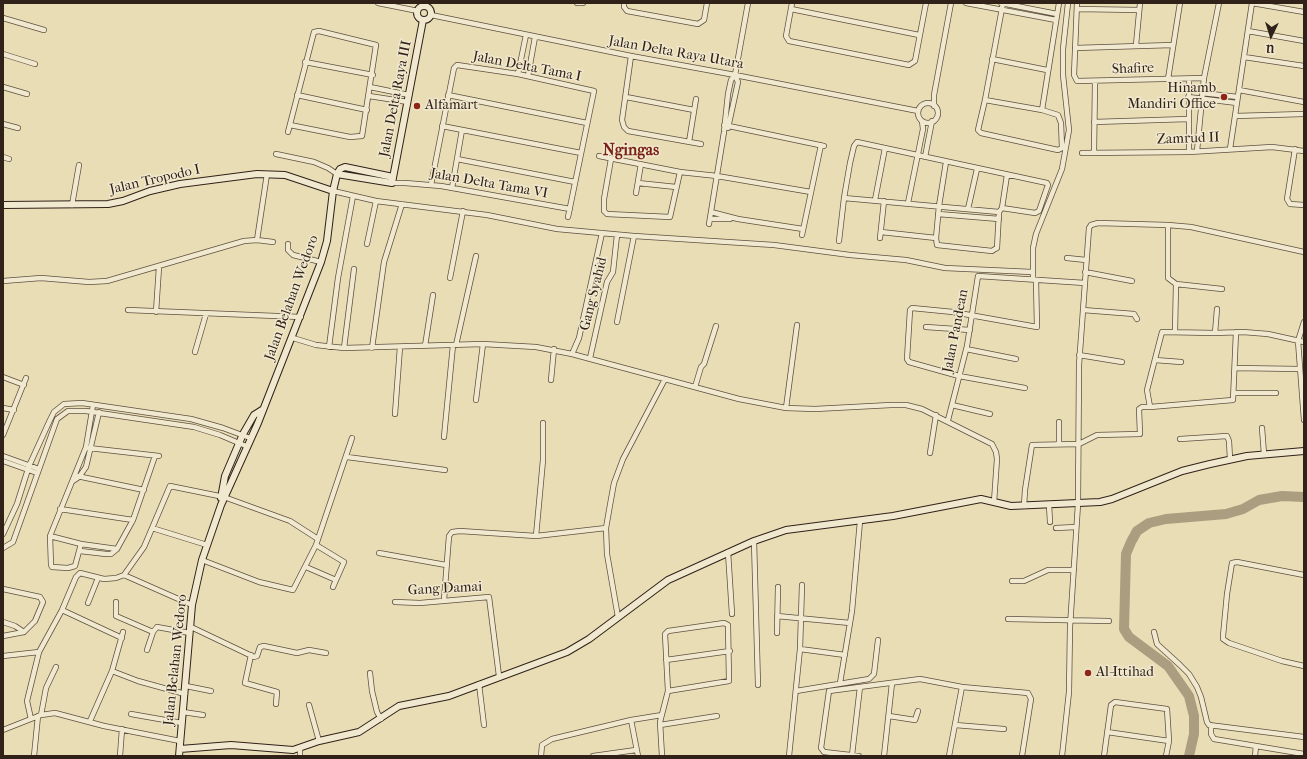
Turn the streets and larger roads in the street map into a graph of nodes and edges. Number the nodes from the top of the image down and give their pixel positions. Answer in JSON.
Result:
{"nodes":[{"id":1,"x":378,"y":3,"type":"edge"},
{"id":2,"x":577,"y":3,"type":"edge"},
{"id":3,"x":583,"y":3,"type":"edge"},
{"id":4,"x":624,"y":3,"type":"edge"},
{"id":5,"x":707,"y":3,"type":"edge"},
{"id":6,"x":748,"y":3,"type":"edge"},
{"id":7,"x":792,"y":3,"type":"edge"},
{"id":8,"x":926,"y":3,"type":"edge"},
{"id":9,"x":951,"y":3,"type":"edge"},
{"id":10,"x":966,"y":3,"type":"edge"},
{"id":11,"x":1003,"y":3,"type":"edge"},
{"id":12,"x":1059,"y":3,"type":"edge"},
{"id":13,"x":1068,"y":3,"type":"edge"},
{"id":14,"x":1077,"y":3,"type":"edge"},
{"id":15,"x":1140,"y":3,"type":"edge"},
{"id":16,"x":1180,"y":3,"type":"edge"},
{"id":17,"x":1219,"y":3,"type":"edge"},
{"id":18,"x":426,"y":5,"type":"edge"},
{"id":19,"x":791,"y":9,"type":"junction"},
{"id":20,"x":1077,"y":9,"type":"junction"},
{"id":21,"x":418,"y":10,"type":"junction"},
{"id":22,"x":1002,"y":10,"type":"junction"},
{"id":23,"x":1139,"y":10,"type":"junction"},
{"id":24,"x":1304,"y":12,"type":"edge"},
{"id":25,"x":1057,"y":14,"type":"junction"},
{"id":26,"x":431,"y":16,"type":"junction"},
{"id":27,"x":3,"y":18,"type":"edge"},
{"id":28,"x":423,"y":20,"type":"junction"},
{"id":29,"x":1056,"y":20,"type":"junction"},
{"id":30,"x":44,"y":30,"type":"dead end"},
{"id":31,"x":1248,"y":31,"type":"junction"},
{"id":32,"x":920,"y":34,"type":"junction"},
{"id":33,"x":526,"y":35,"type":"junction"},
{"id":34,"x":536,"y":37,"type":"junction"},
{"id":35,"x":1304,"y":41,"type":"edge"},
{"id":36,"x":1136,"y":45,"type":"junction"},
{"id":37,"x":1173,"y":45,"type":"junction"},
{"id":38,"x":1075,"y":48,"type":"junction"},
{"id":39,"x":3,"y":54,"type":"edge"},
{"id":40,"x":631,"y":56,"type":"junction"},
{"id":41,"x":1244,"y":57,"type":"junction"},
{"id":42,"x":992,"y":59,"type":"junction"},
{"id":43,"x":306,"y":62,"type":"junction"},
{"id":44,"x":35,"y":64,"type":"dead end"},
{"id":45,"x":1304,"y":66,"type":"edge"},
{"id":46,"x":1047,"y":70,"type":"junction"},
{"id":47,"x":518,"y":74,"type":"junction"},
{"id":48,"x":373,"y":75,"type":"junction"},
{"id":49,"x":735,"y":75,"type":"junction"},
{"id":50,"x":528,"y":76,"type":"junction"},
{"id":51,"x":1204,"y":78,"type":"junction"},
{"id":52,"x":1168,"y":79,"type":"junction"},
{"id":53,"x":1189,"y":79,"type":"junction"},
{"id":54,"x":1095,"y":82,"type":"junction"},
{"id":55,"x":370,"y":87,"type":"junction"},
{"id":56,"x":3,"y":88,"type":"edge"},
{"id":57,"x":1239,"y":90,"type":"junction"},
{"id":58,"x":27,"y":94,"type":"dead end"},
{"id":59,"x":297,"y":95,"type":"junction"},
{"id":60,"x":409,"y":95,"type":"junction"},
{"id":61,"x":448,"y":95,"type":"junction"},
{"id":62,"x":934,"y":95,"type":"junction"},
{"id":63,"x":1202,"y":95,"type":"junction"},
{"id":64,"x":369,"y":96,"type":"junction"},
{"id":65,"x":626,"y":97,"type":"junction"},
{"id":66,"x":1188,"y":97,"type":"junction"},
{"id":67,"x":1238,"y":97,"type":"junction"},
{"id":68,"x":696,"y":99,"type":"dead end"},
{"id":69,"x":986,"y":100,"type":"junction"},
{"id":70,"x":408,"y":102,"type":"junction"},
{"id":71,"x":1304,"y":102,"type":"edge"},
{"id":72,"x":928,"y":103,"type":"junction"},
{"id":73,"x":1237,"y":103,"type":"junction"},
{"id":74,"x":934,"y":106,"type":"junction"},
{"id":75,"x":367,"y":110,"type":"junction"},
{"id":76,"x":694,"y":110,"type":"junction"},
{"id":77,"x":1042,"y":110,"type":"junction"},
{"id":78,"x":918,"y":111,"type":"junction"},
{"id":79,"x":1304,"y":114,"type":"edge"},
{"id":80,"x":1235,"y":116,"type":"junction"},
{"id":81,"x":1188,"y":119,"type":"junction"},
{"id":82,"x":922,"y":121,"type":"junction"},
{"id":83,"x":932,"y":122,"type":"junction"},
{"id":84,"x":1094,"y":122,"type":"junction"},
{"id":85,"x":587,"y":123,"type":"junction"},
{"id":86,"x":3,"y":124,"type":"edge"},
{"id":87,"x":290,"y":125,"type":"junction"},
{"id":88,"x":724,"y":125,"type":"junction"},
{"id":89,"x":442,"y":126,"type":"junction"},
{"id":90,"x":730,"y":126,"type":"junction"},
{"id":91,"x":18,"y":128,"type":"dead end"},
{"id":92,"x":462,"y":130,"type":"junction"},
{"id":93,"x":288,"y":132,"type":"dead end"},
{"id":94,"x":724,"y":132,"type":"junction"},
{"id":95,"x":689,"y":142,"type":"junction"},
{"id":96,"x":701,"y":144,"type":"dead end"},
{"id":97,"x":885,"y":148,"type":"junction"},
{"id":98,"x":1230,"y":149,"type":"junction"},
{"id":99,"x":1294,"y":149,"type":"junction"},
{"id":100,"x":1197,"y":151,"type":"junction"},
{"id":101,"x":1304,"y":151,"type":"edge"},
{"id":102,"x":1094,"y":152,"type":"junction"},
{"id":103,"x":1189,"y":152,"type":"junction"},
{"id":104,"x":581,"y":153,"type":"junction"},
{"id":105,"x":1082,"y":153,"type":"dead end"},
{"id":106,"x":276,"y":154,"type":"dead end"},
{"id":107,"x":918,"y":155,"type":"junction"},
{"id":108,"x":599,"y":156,"type":"dead end"},
{"id":109,"x":3,"y":157,"type":"edge"},
{"id":110,"x":925,"y":157,"type":"junction"},
{"id":111,"x":9,"y":159,"type":"dead end"},
{"id":112,"x":457,"y":159,"type":"junction"},
{"id":113,"x":611,"y":159,"type":"junction"},
{"id":114,"x":946,"y":162,"type":"junction"},
{"id":115,"x":641,"y":164,"type":"junction"},
{"id":116,"x":79,"y":165,"type":"dead end"},
{"id":117,"x":977,"y":169,"type":"junction"},
{"id":118,"x":680,"y":172,"type":"junction"},
{"id":119,"x":267,"y":174,"type":"junction"},
{"id":120,"x":337,"y":174,"type":"junction"},
{"id":121,"x":1008,"y":175,"type":"junction"},
{"id":122,"x":717,"y":176,"type":"junction"},
{"id":123,"x":393,"y":180,"type":"junction"},
{"id":124,"x":575,"y":182,"type":"junction"},
{"id":125,"x":638,"y":183,"type":"junction"},
{"id":126,"x":431,"y":185,"type":"junction"},
{"id":127,"x":676,"y":187,"type":"junction"},
{"id":128,"x":452,"y":188,"type":"junction"},
{"id":129,"x":333,"y":191,"type":"junction"},
{"id":130,"x":811,"y":192,"type":"junction"},
{"id":131,"x":636,"y":193,"type":"dead end"},
{"id":132,"x":353,"y":196,"type":"junction"},
{"id":133,"x":844,"y":198,"type":"junction"},
{"id":134,"x":875,"y":200,"type":"junction"},
{"id":135,"x":376,"y":201,"type":"junction"},
{"id":136,"x":884,"y":201,"type":"junction"},
{"id":137,"x":908,"y":203,"type":"junction"},
{"id":138,"x":402,"y":204,"type":"junction"},
{"id":139,"x":3,"y":205,"type":"edge"},
{"id":140,"x":72,"y":205,"type":"junction"},
{"id":141,"x":1304,"y":205,"type":"edge"},
{"id":142,"x":939,"y":206,"type":"junction"},
{"id":143,"x":570,"y":209,"type":"junction"},
{"id":144,"x":968,"y":209,"type":"junction"},
{"id":145,"x":1001,"y":210,"type":"junction"},
{"id":146,"x":463,"y":211,"type":"junction"},
{"id":147,"x":711,"y":212,"type":"junction"},
{"id":148,"x":938,"y":214,"type":"junction"},
{"id":149,"x":568,"y":217,"type":"dead end"},
{"id":150,"x":738,"y":219,"type":"junction"},
{"id":151,"x":998,"y":219,"type":"junction"},
{"id":152,"x":1168,"y":225,"type":"junction"},
{"id":153,"x":803,"y":229,"type":"junction"},
{"id":154,"x":881,"y":232,"type":"junction"},
{"id":155,"x":602,"y":233,"type":"junction"},
{"id":156,"x":617,"y":234,"type":"junction"},
{"id":157,"x":802,"y":234,"type":"dead end"},
{"id":158,"x":634,"y":236,"type":"junction"},
{"id":159,"x":880,"y":238,"type":"dead end"},
{"id":160,"x":936,"y":238,"type":"junction"},
{"id":161,"x":257,"y":240,"type":"junction"},
{"id":162,"x":839,"y":241,"type":"dead end"},
{"id":163,"x":274,"y":242,"type":"dead end"},
{"id":164,"x":288,"y":244,"type":"dead end"},
{"id":165,"x":367,"y":244,"type":"dead end"},
{"id":166,"x":1304,"y":252,"type":"edge"},
{"id":167,"x":476,"y":256,"type":"dead end"},
{"id":168,"x":1067,"y":258,"type":"dead end"},
{"id":169,"x":1086,"y":260,"type":"junction"},
{"id":170,"x":321,"y":262,"type":"junction"},
{"id":171,"x":159,"y":267,"type":"junction"},
{"id":172,"x":354,"y":269,"type":"dead end"},
{"id":173,"x":1032,"y":272,"type":"junction"},
{"id":174,"x":1085,"y":272,"type":"junction"},
{"id":175,"x":450,"y":278,"type":"dead end"},
{"id":176,"x":1036,"y":280,"type":"junction"},
{"id":177,"x":3,"y":281,"type":"edge"},
{"id":178,"x":1132,"y":281,"type":"dead end"},
{"id":179,"x":1085,"y":283,"type":"junction"},
{"id":180,"x":1176,"y":284,"type":"junction"},
{"id":181,"x":1222,"y":289,"type":"dead end"},
{"id":182,"x":433,"y":295,"type":"dead end"},
{"id":183,"x":1217,"y":309,"type":"dead end"},
{"id":184,"x":128,"y":310,"type":"dead end"},
{"id":185,"x":1083,"y":310,"type":"junction"},
{"id":186,"x":156,"y":312,"type":"junction"},
{"id":187,"x":206,"y":314,"type":"junction"},
{"id":188,"x":972,"y":315,"type":"junction"},
{"id":189,"x":301,"y":317,"type":"junction"},
{"id":190,"x":1138,"y":319,"type":"dead end"},
{"id":191,"x":616,"y":322,"type":"dead end"},
{"id":192,"x":1304,"y":322,"type":"edge"},
{"id":193,"x":797,"y":325,"type":"dead end"},
{"id":194,"x":716,"y":326,"type":"dead end"},
{"id":195,"x":926,"y":327,"type":"dead end"},
{"id":196,"x":970,"y":330,"type":"junction"},
{"id":197,"x":1174,"y":332,"type":"junction"},
{"id":198,"x":1236,"y":332,"type":"junction"},
{"id":199,"x":1215,"y":334,"type":"junction"},
{"id":200,"x":292,"y":338,"type":"junction"},
{"id":201,"x":1298,"y":340,"type":"junction"},
{"id":202,"x":1304,"y":342,"type":"edge"},
{"id":203,"x":483,"y":344,"type":"junction"},
{"id":204,"x":454,"y":345,"type":"junction"},
{"id":205,"x":425,"y":346,"type":"junction"},
{"id":206,"x":329,"y":347,"type":"junction"},
{"id":207,"x":344,"y":348,"type":"junction"},
{"id":208,"x":372,"y":348,"type":"junction"},
{"id":209,"x":400,"y":348,"type":"junction"},
{"id":210,"x":554,"y":349,"type":"junction"},
{"id":211,"x":966,"y":349,"type":"junction"},
{"id":212,"x":195,"y":352,"type":"dead end"},
{"id":213,"x":572,"y":354,"type":"junction"},
{"id":214,"x":1079,"y":355,"type":"junction"},
{"id":215,"x":590,"y":358,"type":"junction"},
{"id":216,"x":1016,"y":359,"type":"dead end"},
{"id":217,"x":1155,"y":360,"type":"junction"},
{"id":218,"x":1122,"y":362,"type":"dead end"},
{"id":219,"x":1181,"y":362,"type":"dead end"},
{"id":220,"x":1235,"y":368,"type":"junction"},
{"id":221,"x":1299,"y":369,"type":"junction"},
{"id":222,"x":959,"y":376,"type":"junction"},
{"id":223,"x":3,"y":377,"type":"edge"},
{"id":224,"x":26,"y":378,"type":"dead end"},
{"id":225,"x":665,"y":379,"type":"junction"},
{"id":226,"x":551,"y":380,"type":"dead end"},
{"id":227,"x":24,"y":384,"type":"junction"},
{"id":228,"x":695,"y":387,"type":"junction"},
{"id":229,"x":1025,"y":388,"type":"dead end"},
{"id":230,"x":1234,"y":393,"type":"junction"},
{"id":231,"x":1276,"y":393,"type":"dead end"},
{"id":232,"x":476,"y":400,"type":"dead end"},
{"id":233,"x":93,"y":405,"type":"junction"},
{"id":234,"x":952,"y":405,"type":"junction"},
{"id":235,"x":99,"y":406,"type":"junction"},
{"id":236,"x":1150,"y":407,"type":"junction"},
{"id":237,"x":3,"y":408,"type":"edge"},
{"id":238,"x":786,"y":408,"type":"junction"},
{"id":239,"x":14,"y":410,"type":"junction"},
{"id":240,"x":262,"y":410,"type":"junction"},
{"id":241,"x":92,"y":412,"type":"junction"},
{"id":242,"x":98,"y":413,"type":"junction"},
{"id":243,"x":395,"y":414,"type":"dead end"},
{"id":244,"x":990,"y":414,"type":"dead end"},
{"id":245,"x":936,"y":415,"type":"junction"},
{"id":246,"x":948,"y":420,"type":"junction"},
{"id":247,"x":1304,"y":420,"type":"edge"},
{"id":248,"x":1059,"y":422,"type":"dead end"},
{"id":249,"x":543,"y":423,"type":"dead end"},
{"id":250,"x":1262,"y":428,"type":"dead end"},
{"id":251,"x":243,"y":434,"type":"junction"},
{"id":252,"x":3,"y":435,"type":"edge"},
{"id":253,"x":444,"y":437,"type":"dead end"},
{"id":254,"x":250,"y":438,"type":"junction"},
{"id":255,"x":352,"y":438,"type":"dead end"},
{"id":256,"x":1180,"y":439,"type":"dead end"},
{"id":257,"x":239,"y":443,"type":"junction"},
{"id":258,"x":1059,"y":443,"type":"junction"},
{"id":259,"x":1079,"y":444,"type":"junction"},
{"id":260,"x":246,"y":446,"type":"junction"},
{"id":261,"x":86,"y":447,"type":"junction"},
{"id":262,"x":92,"y":449,"type":"junction"},
{"id":263,"x":1304,"y":451,"type":"edge"},
{"id":264,"x":930,"y":453,"type":"dead end"},
{"id":265,"x":1264,"y":454,"type":"junction"},
{"id":266,"x":3,"y":456,"type":"edge"},
{"id":267,"x":347,"y":457,"type":"junction"},
{"id":268,"x":1230,"y":459,"type":"junction"},
{"id":269,"x":3,"y":461,"type":"edge"},
{"id":270,"x":28,"y":468,"type":"junction"},
{"id":271,"x":445,"y":470,"type":"dead end"},
{"id":272,"x":38,"y":471,"type":"junction"},
{"id":273,"x":74,"y":475,"type":"junction"},
{"id":274,"x":79,"y":477,"type":"junction"},
{"id":275,"x":73,"y":481,"type":"junction"},
{"id":276,"x":225,"y":486,"type":"junction"},
{"id":277,"x":144,"y":490,"type":"junction"},
{"id":278,"x":223,"y":496,"type":"junction"},
{"id":279,"x":994,"y":502,"type":"junction"},
{"id":280,"x":1078,"y":504,"type":"junction"},
{"id":281,"x":1049,"y":505,"type":"junction"},
{"id":282,"x":1024,"y":506,"type":"junction"},
{"id":283,"x":60,"y":509,"type":"junction"},
{"id":284,"x":133,"y":520,"type":"junction"},
{"id":285,"x":860,"y":521,"type":"junction"},
{"id":286,"x":1050,"y":522,"type":"dead end"},
{"id":287,"x":1076,"y":527,"type":"junction"},
{"id":288,"x":152,"y":528,"type":"junction"},
{"id":289,"x":606,"y":528,"type":"junction"},
{"id":290,"x":1056,"y":528,"type":"dead end"},
{"id":291,"x":3,"y":534,"type":"edge"},
{"id":292,"x":50,"y":536,"type":"junction"},
{"id":293,"x":536,"y":536,"type":"junction"},
{"id":294,"x":318,"y":539,"type":"junction"},
{"id":295,"x":754,"y":541,"type":"junction"},
{"id":296,"x":81,"y":544,"type":"junction"},
{"id":297,"x":207,"y":545,"type":"junction"},
{"id":298,"x":316,"y":545,"type":"junction"},
{"id":299,"x":3,"y":548,"type":"edge"},
{"id":300,"x":117,"y":550,"type":"junction"},
{"id":301,"x":80,"y":551,"type":"junction"},
{"id":302,"x":728,"y":552,"type":"junction"},
{"id":303,"x":379,"y":553,"type":"dead end"},
{"id":304,"x":202,"y":560,"type":"junction"},
{"id":305,"x":446,"y":564,"type":"junction"},
{"id":306,"x":306,"y":567,"type":"junction"},
{"id":307,"x":1074,"y":570,"type":"junction"},
{"id":308,"x":124,"y":575,"type":"junction"},
{"id":309,"x":1304,"y":575,"type":"edge"},
{"id":310,"x":98,"y":578,"type":"junction"},
{"id":311,"x":336,"y":580,"type":"junction"},
{"id":312,"x":1012,"y":581,"type":"dead end"},
{"id":313,"x":802,"y":585,"type":"dead end"},
{"id":314,"x":333,"y":587,"type":"dead end"},
{"id":315,"x":778,"y":587,"type":"dead end"},
{"id":316,"x":3,"y":589,"type":"edge"},
{"id":317,"x":444,"y":600,"type":"junction"},
{"id":318,"x":116,"y":602,"type":"dead end"},
{"id":319,"x":395,"y":602,"type":"dead end"},
{"id":320,"x":88,"y":603,"type":"dead end"},
{"id":321,"x":192,"y":605,"type":"junction"},
{"id":322,"x":62,"y":610,"type":"junction"},
{"id":323,"x":732,"y":614,"type":"dead end"},
{"id":324,"x":618,"y":616,"type":"junction"},
{"id":325,"x":777,"y":616,"type":"junction"},
{"id":326,"x":801,"y":618,"type":"junction"},
{"id":327,"x":1008,"y":619,"type":"dead end"},
{"id":328,"x":1071,"y":621,"type":"junction"},
{"id":329,"x":1109,"y":621,"type":"dead end"},
{"id":330,"x":3,"y":622,"type":"edge"},
{"id":331,"x":850,"y":623,"type":"junction"},
{"id":332,"x":191,"y":630,"type":"junction"},
{"id":333,"x":24,"y":632,"type":"junction"},
{"id":334,"x":123,"y":632,"type":"dead end"},
{"id":335,"x":153,"y":632,"type":"junction"},
{"id":336,"x":1154,"y":632,"type":"dead end"},
{"id":337,"x":777,"y":633,"type":"dead end"},
{"id":338,"x":3,"y":636,"type":"edge"},
{"id":339,"x":122,"y":638,"type":"junction"},
{"id":340,"x":878,"y":640,"type":"dead end"},
{"id":341,"x":800,"y":649,"type":"junction"},
{"id":342,"x":147,"y":650,"type":"dead end"},
{"id":343,"x":730,"y":651,"type":"junction"},
{"id":344,"x":39,"y":652,"type":"junction"},
{"id":345,"x":326,"y":653,"type":"dead end"},
{"id":346,"x":251,"y":655,"type":"junction"},
{"id":347,"x":3,"y":656,"type":"edge"},
{"id":348,"x":845,"y":656,"type":"junction"},
{"id":349,"x":666,"y":660,"type":"junction"},
{"id":350,"x":1304,"y":666,"type":"edge"},
{"id":351,"x":56,"y":667,"type":"dead end"},
{"id":352,"x":112,"y":671,"type":"junction"},
{"id":353,"x":370,"y":673,"type":"dead end"},
{"id":354,"x":499,"y":676,"type":"junction"},
{"id":355,"x":840,"y":683,"type":"junction"},
{"id":356,"x":892,"y":683,"type":"junction"},
{"id":357,"x":479,"y":684,"type":"junction"},
{"id":358,"x":758,"y":685,"type":"dead end"},
{"id":359,"x":186,"y":686,"type":"junction"},
{"id":360,"x":860,"y":687,"type":"junction"},
{"id":361,"x":962,"y":687,"type":"junction"},
{"id":362,"x":668,"y":690,"type":"junction"},
{"id":363,"x":211,"y":691,"type":"dead end"},
{"id":364,"x":796,"y":691,"type":"junction"},
{"id":365,"x":185,"y":694,"type":"junction"},
{"id":366,"x":276,"y":704,"type":"dead end"},
{"id":367,"x":309,"y":705,"type":"dead end"},
{"id":368,"x":918,"y":711,"type":"dead end"},
{"id":369,"x":183,"y":712,"type":"junction"},
{"id":370,"x":131,"y":714,"type":"dead end"},
{"id":371,"x":39,"y":715,"type":"junction"},
{"id":372,"x":203,"y":715,"type":"dead end"},
{"id":373,"x":662,"y":715,"type":"junction"},
{"id":374,"x":379,"y":716,"type":"junction"},
{"id":375,"x":717,"y":716,"type":"dead end"},
{"id":376,"x":889,"y":716,"type":"junction"},
{"id":377,"x":31,"y":719,"type":"junction"},
{"id":378,"x":631,"y":720,"type":"junction"},
{"id":379,"x":90,"y":722,"type":"junction"},
{"id":380,"x":182,"y":723,"type":"junction"},
{"id":381,"x":484,"y":725,"type":"dead end"},
{"id":382,"x":660,"y":725,"type":"junction"},
{"id":383,"x":955,"y":725,"type":"junction"},
{"id":384,"x":1211,"y":725,"type":"junction"},
{"id":385,"x":1004,"y":729,"type":"dead end"},
{"id":386,"x":3,"y":730,"type":"edge"},
{"id":387,"x":122,"y":730,"type":"junction"},
{"id":388,"x":1107,"y":732,"type":"junction"},
{"id":389,"x":1304,"y":737,"type":"edge"},
{"id":390,"x":180,"y":741,"type":"junction"},
{"id":391,"x":319,"y":741,"type":"junction"},
{"id":392,"x":1169,"y":741,"type":"junction"},
{"id":393,"x":1256,"y":746,"type":"junction"},
{"id":394,"x":300,"y":748,"type":"junction"},
{"id":395,"x":180,"y":749,"type":"junction"},
{"id":396,"x":636,"y":750,"type":"junction"},
{"id":397,"x":1278,"y":750,"type":"junction"},
{"id":398,"x":1304,"y":754,"type":"edge"},
{"id":399,"x":852,"y":755,"type":"edge"},
{"id":400,"x":34,"y":756,"type":"edge"},
{"id":401,"x":120,"y":756,"type":"edge"},
{"id":402,"x":179,"y":756,"type":"edge"},
{"id":403,"x":300,"y":756,"type":"edge"},
{"id":404,"x":541,"y":756,"type":"edge"},
{"id":405,"x":593,"y":756,"type":"edge"},
{"id":406,"x":638,"y":756,"type":"edge"},
{"id":407,"x":662,"y":756,"type":"edge"},
{"id":408,"x":789,"y":756,"type":"edge"},
{"id":409,"x":859,"y":756,"type":"edge"},
{"id":410,"x":884,"y":756,"type":"edge"},
{"id":411,"x":949,"y":756,"type":"edge"},
{"id":412,"x":1022,"y":756,"type":"edge"},
{"id":413,"x":1062,"y":756,"type":"edge"},
{"id":414,"x":1104,"y":756,"type":"edge"},
{"id":415,"x":1166,"y":756,"type":"edge"},
{"id":416,"x":1255,"y":756,"type":"edge"},
{"id":417,"x":1277,"y":756,"type":"edge"}],
"edges":[{"from":1,"to":21,"type":"street"},
{"from":2,"to":3,"type":"street"},
{"from":4,"to":5,"type":"street"},
{"from":6,"to":49,"type":"street"},
{"from":7,"to":19,"type":"street"},
{"from":8,"to":32,"type":"street"},
{"from":9,"to":62,"type":"street"},
{"from":10,"to":22,"type":"street"},
{"from":11,"to":22,"type":"street"},
{"from":11,"to":25,"type":"street"},
{"from":12,"to":25,"type":"street"},
{"from":13,"to":173,"type":"street"},
{"from":14,"to":20,"type":"street"},
{"from":15,"to":23,"type":"street"},
{"from":16,"to":37,"type":"street"},
{"from":17,"to":51,"type":"street"},
{"from":18,"to":21,"type":"street"},
{"from":18,"to":26,"type":"street"},
{"from":19,"to":32,"type":"street"},
{"from":19,"to":32,"type":"street"},
{"from":20,"to":23,"type":"street"},
{"from":20,"to":38,"type":"street"},
{"from":21,"to":28,"type":"street"},
{"from":22,"to":29,"type":"street"},
{"from":22,"to":42,"type":"street"},
{"from":23,"to":36,"type":"street"},
{"from":24,"to":31,"type":"street"},
{"from":25,"to":29,"type":"street"},
{"from":26,"to":28,"type":"street"},
{"from":26,"to":33,"type":"street","name":"Jalan Delta Raya Utara"},
{"from":27,"to":30,"type":"street"},
{"from":28,"to":60,"type":"street","name":"Jalan Delta Raya III"},
{"from":29,"to":46,"type":"street"},
{"from":31,"to":35,"type":"street"},
{"from":31,"to":41,"type":"street"},
{"from":33,"to":34,"type":"street","name":"Jalan Delta Raya Utara"},
{"from":33,"to":47,"type":"street"},
{"from":34,"to":40,"type":"street","name":"Jalan Delta Raya Utara"},
{"from":34,"to":50,"type":"street"},
{"from":36,"to":37,"type":"street"},
{"from":36,"to":38,"type":"street"},
{"from":37,"to":52,"type":"street"},
{"from":38,"to":54,"type":"street","name":"Shafire"},
{"from":39,"to":44,"type":"street"},
{"from":40,"to":49,"type":"street","name":"Jalan Delta Raya Utara"},
{"from":40,"to":65,"type":"street"},
{"from":41,"to":45,"type":"street"},
{"from":41,"to":57,"type":"street"},
{"from":42,"to":46,"type":"street"},
{"from":42,"to":69,"type":"street"},
{"from":43,"to":48,"type":"street"},
{"from":43,"to":48,"type":"street"},
{"from":43,"to":59,"type":"street"},
{"from":46,"to":77,"type":"street"},
{"from":47,"to":50,"type":"street","name":"Jalan Delta Tama I"},
{"from":47,"to":61,"type":"street","name":"Jalan Delta Tama I"},
{"from":48,"to":55,"type":"street"},
{"from":49,"to":78,"type":"street","name":"Jalan Delta Raya Utara"},
{"from":49,"to":88,"type":"street"},
{"from":49,"to":90,"type":"street"},
{"from":50,"to":85,"type":"street","name":"Jalan Delta Tama I"},
{"from":51,"to":53,"type":"street","name":"Shafire"},
{"from":51,"to":63,"type":"street"},
{"from":52,"to":53,"type":"street","name":"Shafire"},
{"from":52,"to":54,"type":"street","name":"Shafire"},
{"from":53,"to":66,"type":"street"},
{"from":54,"to":84,"type":"street"},
{"from":55,"to":60,"type":"street"},
{"from":55,"to":64,"type":"street"},
{"from":56,"to":58,"type":"street"},
{"from":57,"to":67,"type":"street"},
{"from":57,"to":71,"type":"street"},
{"from":59,"to":75,"type":"street"},
{"from":59,"to":87,"type":"street"},
{"from":60,"to":70,"type":"street","name":"Jalan Delta Raya III"},
{"from":61,"to":85,"type":"street"},
{"from":61,"to":89,"type":"street"},
{"from":62,"to":72,"type":"street"},
{"from":62,"to":74,"type":"street"},
{"from":63,"to":66,"type":"street"},
{"from":63,"to":67,"type":"street"},
{"from":63,"to":73,"type":"street"},
{"from":63,"to":100,"type":"street"},
{"from":64,"to":70,"type":"street"},
{"from":64,"to":75,"type":"street"},
{"from":65,"to":76,"type":"street"},
{"from":65,"to":95,"type":"street"},
{"from":66,"to":81,"type":"street"},
{"from":67,"to":73,"type":"street"},
{"from":68,"to":76,"type":"street"},
{"from":69,"to":77,"type":"street"},
{"from":69,"to":77,"type":"street"},
{"from":70,"to":123,"type":"street","name":"Jalan Delta Raya III"},
{"from":72,"to":74,"type":"street"},
{"from":72,"to":78,"type":"street"},
{"from":73,"to":80,"type":"street"},
{"from":74,"to":83,"type":"street"},
{"from":75,"to":87,"type":"street"},
{"from":76,"to":95,"type":"street"},
{"from":78,"to":82,"type":"street"},
{"from":79,"to":80,"type":"street"},
{"from":80,"to":98,"type":"street"},
{"from":81,"to":84,"type":"street"},
{"from":81,"to":103,"type":"street"},
{"from":82,"to":83,"type":"street"},
{"from":82,"to":107,"type":"street"},
{"from":83,"to":110,"type":"street"},
{"from":84,"to":102,"type":"street"},
{"from":85,"to":104,"type":"street"},
{"from":86,"to":91,"type":"street"},
{"from":87,"to":93,"type":"street"},
{"from":88,"to":90,"type":"street"},
{"from":88,"to":94,"type":"street"},
{"from":89,"to":92,"type":"street"},
{"from":89,"to":126,"type":"street"},
{"from":90,"to":94,"type":"street"},
{"from":90,"to":130,"type":"street"},
{"from":92,"to":104,"type":"street"},
{"from":92,"to":112,"type":"street"},
{"from":94,"to":122,"type":"street"},
{"from":95,"to":96,"type":"street"},
{"from":97,"to":107,"type":"street"},
{"from":97,"to":133,"type":"street"},
{"from":97,"to":134,"type":"street"},
{"from":98,"to":99,"type":"street","name":"Zamrud II"},
{"from":98,"to":100,"type":"street","name":"Zamrud II"},
{"from":99,"to":101,"type":"street","name":"Zamrud II"},
{"from":99,"to":141,"type":"street"},
{"from":100,"to":103,"type":"street","name":"Zamrud II"},
{"from":102,"to":103,"type":"street","name":"Zamrud II"},
{"from":102,"to":105,"type":"street","name":"Zamrud II"},
{"from":104,"to":124,"type":"street"},
{"from":106,"to":120,"type":"street"},
{"from":107,"to":110,"type":"street"},
{"from":107,"to":137,"type":"street"},
{"from":108,"to":113,"type":"street"},
{"from":109,"to":111,"type":"street"},
{"from":110,"to":114,"type":"street"},
{"from":112,"to":124,"type":"street"},
{"from":112,"to":128,"type":"street"},
{"from":113,"to":115,"type":"street"},
{"from":113,"to":127,"type":"street"},
{"from":114,"to":117,"type":"street"},
{"from":114,"to":142,"type":"street"},
{"from":115,"to":118,"type":"street"},
{"from":115,"to":125,"type":"street"},
{"from":116,"to":140,"type":"street"},
{"from":117,"to":121,"type":"street"},
{"from":117,"to":144,"type":"street"},
{"from":118,"to":122,"type":"street"},
{"from":118,"to":127,"type":"street"},
{"from":119,"to":129,"type":"street","name":"Jalan Tropodo I"},
{"from":119,"to":140,"type":"street","name":"Jalan Tropodo I"},
{"from":119,"to":161,"type":"street"},
{"from":120,"to":123,"type":"street"},
{"from":120,"to":129,"type":"street","name":"Jalan Belahan Wedoro"},
{"from":121,"to":145,"type":"street"},
{"from":121,"to":145,"type":"street"},
{"from":122,"to":130,"type":"street"},
{"from":122,"to":147,"type":"street"},
{"from":123,"to":126,"type":"street","name":"Jalan Delta Tama VI"},
{"from":124,"to":143,"type":"street"},
{"from":125,"to":127,"type":"street"},
{"from":125,"to":131,"type":"street"},
{"from":126,"to":128,"type":"street","name":"Jalan Delta Tama VI"},
{"from":128,"to":143,"type":"street","name":"Jalan Delta Tama VI"},
{"from":129,"to":132,"type":"street"},
{"from":129,"to":170,"type":"street","name":"Jalan Belahan Wedoro"},
{"from":130,"to":153,"type":"street"},
{"from":132,"to":135,"type":"street"},
{"from":132,"to":206,"type":"street"},
{"from":133,"to":134,"type":"street"},
{"from":133,"to":162,"type":"street"},
{"from":134,"to":136,"type":"street"},
{"from":135,"to":138,"type":"street"},
{"from":135,"to":165,"type":"street"},
{"from":136,"to":137,"type":"street"},
{"from":136,"to":154,"type":"street"},
{"from":137,"to":142,"type":"street"},
{"from":138,"to":146,"type":"street"},
{"from":138,"to":208,"type":"street"},
{"from":139,"to":140,"type":"street","name":"Jalan Tropodo I"},
{"from":142,"to":144,"type":"street"},
{"from":142,"to":148,"type":"street"},
{"from":143,"to":149,"type":"street"},
{"from":144,"to":145,"type":"street"},
{"from":145,"to":151,"type":"street"},
{"from":146,"to":155,"type":"street"},
{"from":146,"to":175,"type":"street"},
{"from":147,"to":150,"type":"street"},
{"from":147,"to":150,"type":"street"},
{"from":148,"to":151,"type":"street"},
{"from":148,"to":160,"type":"street"},
{"from":150,"to":153,"type":"street"},
{"from":151,"to":160,"type":"street"},
{"from":152,"to":166,"type":"street"},
{"from":152,"to":169,"type":"street"},
{"from":152,"to":180,"type":"street"},
{"from":153,"to":157,"type":"street"},
{"from":154,"to":159,"type":"street"},
{"from":154,"to":160,"type":"street"},
{"from":155,"to":156,"type":"street"},
{"from":155,"to":213,"type":"street"},
{"from":156,"to":158,"type":"street"},
{"from":156,"to":215,"type":"street","name":"Gang Syahid"},
{"from":158,"to":173,"type":"street"},
{"from":158,"to":191,"type":"street"},
{"from":161,"to":163,"type":"street"},
{"from":161,"to":171,"type":"street"},
{"from":164,"to":170,"type":"street"},
{"from":167,"to":204,"type":"street"},
{"from":168,"to":169,"type":"street"},
{"from":169,"to":174,"type":"street"},
{"from":170,"to":189,"type":"street","name":"Jalan Belahan Wedoro"},
{"from":171,"to":177,"type":"street"},
{"from":171,"to":186,"type":"street"},
{"from":172,"to":207,"type":"street"},
{"from":173,"to":176,"type":"street"},
{"from":174,"to":178,"type":"street"},
{"from":174,"to":179,"type":"street"},
{"from":176,"to":179,"type":"street"},
{"from":176,"to":188,"type":"street","name":"Jalan Pandean"},
{"from":176,"to":188,"type":"street"},
{"from":179,"to":185,"type":"street"},
{"from":180,"to":181,"type":"street"},
{"from":180,"to":197,"type":"street"},
{"from":182,"to":205,"type":"street"},
{"from":183,"to":199,"type":"street"},
{"from":184,"to":186,"type":"street"},
{"from":185,"to":190,"type":"street"},
{"from":185,"to":214,"type":"street"},
{"from":186,"to":187,"type":"street"},
{"from":187,"to":189,"type":"street"},
{"from":187,"to":212,"type":"street"},
{"from":188,"to":196,"type":"street","name":"Jalan Pandean"},
{"from":188,"to":222,"type":"street"},
{"from":189,"to":200,"type":"street","name":"Jalan Belahan Wedoro"},
{"from":192,"to":201,"type":"street"},
{"from":193,"to":238,"type":"street"},
{"from":194,"to":228,"type":"street"},
{"from":195,"to":196,"type":"street"},
{"from":196,"to":211,"type":"street","name":"Jalan Pandean"},
{"from":197,"to":199,"type":"street"},
{"from":197,"to":217,"type":"street"},
{"from":198,"to":199,"type":"street"},
{"from":198,"to":201,"type":"street"},
{"from":198,"to":220,"type":"street"},
{"from":200,"to":206,"type":"street"},
{"from":200,"to":240,"type":"street","name":"Jalan Belahan Wedoro"},
{"from":201,"to":202,"type":"street"},
{"from":201,"to":221,"type":"street"},
{"from":203,"to":204,"type":"street"},
{"from":203,"to":210,"type":"street"},
{"from":203,"to":232,"type":"street"},
{"from":204,"to":205,"type":"street"},
{"from":204,"to":253,"type":"street"},
{"from":205,"to":209,"type":"street"},
{"from":206,"to":207,"type":"street"},
{"from":207,"to":208,"type":"street"},
{"from":208,"to":209,"type":"street"},
{"from":209,"to":243,"type":"street"},
{"from":210,"to":213,"type":"street"},
{"from":210,"to":226,"type":"street"},
{"from":211,"to":216,"type":"street"},
{"from":211,"to":222,"type":"street","name":"Jalan Pandean"},
{"from":213,"to":215,"type":"street"},
{"from":214,"to":218,"type":"street"},
{"from":214,"to":259,"type":"street"},
{"from":215,"to":225,"type":"street"},
{"from":217,"to":219,"type":"street"},
{"from":217,"to":236,"type":"street"},
{"from":220,"to":221,"type":"street"},
{"from":220,"to":230,"type":"street"},
{"from":221,"to":247,"type":"street"},
{"from":222,"to":229,"type":"street"},
{"from":222,"to":234,"type":"street","name":"Jalan Pandean"},
{"from":223,"to":227,"type":"street"},
{"from":224,"to":227,"type":"street"},
{"from":225,"to":228,"type":"street"},
{"from":225,"to":289,"type":"street"},
{"from":227,"to":239,"type":"street"},
{"from":228,"to":238,"type":"street"},
{"from":230,"to":231,"type":"street"},
{"from":230,"to":236,"type":"street"},
{"from":233,"to":235,"type":"street"},
{"from":233,"to":241,"type":"street"},
{"from":233,"to":270,"type":"street"},
{"from":234,"to":244,"type":"street"},
{"from":234,"to":246,"type":"street","name":"Jalan Pandean"},
{"from":235,"to":242,"type":"street"},
{"from":235,"to":251,"type":"street"},
{"from":236,"to":259,"type":"street"},
{"from":237,"to":239,"type":"street"},
{"from":238,"to":245,"type":"street"},
{"from":239,"to":252,"type":"street"},
{"from":240,"to":251,"type":"street","name":"Jalan Belahan Wedoro"},
{"from":240,"to":254,"type":"street","name":"Jalan Belahan Wedoro"},
{"from":241,"to":242,"type":"street"},
{"from":241,"to":261,"type":"street"},
{"from":241,"to":272,"type":"street"},
{"from":242,"to":257,"type":"street"},
{"from":242,"to":262,"type":"street"},
{"from":245,"to":246,"type":"street"},
{"from":245,"to":264,"type":"street"},
{"from":246,"to":279,"type":"street"},
{"from":248,"to":258,"type":"street"},
{"from":249,"to":293,"type":"street"},
{"from":250,"to":265,"type":"street"},
{"from":251,"to":254,"type":"street"},
{"from":251,"to":257,"type":"street","name":"Jalan Belahan Wedoro"},
{"from":254,"to":260,"type":"street","name":"Jalan Belahan Wedoro"},
{"from":255,"to":267,"type":"street"},
{"from":256,"to":268,"type":"street"},
{"from":257,"to":260,"type":"street"},
{"from":257,"to":276,"type":"street","name":"Jalan Belahan Wedoro"},
{"from":258,"to":259,"type":"street"},
{"from":258,"to":282,"type":"street"},
{"from":259,"to":280,"type":"street"},
{"from":260,"to":276,"type":"street","name":"Jalan Belahan Wedoro"},
{"from":261,"to":262,"type":"street"},
{"from":261,"to":273,"type":"street"},
{"from":262,"to":274,"type":"street"},
{"from":262,"to":277,"type":"street"},
{"from":263,"to":265,"type":"street"},
{"from":265,"to":268,"type":"street"},
{"from":266,"to":270,"type":"street"},
{"from":267,"to":271,"type":"street"},
{"from":267,"to":294,"type":"street"},
{"from":268,"to":280,"type":"street"},
{"from":269,"to":270,"type":"street"},
{"from":270,"to":272,"type":"street"},
{"from":270,"to":291,"type":"street"},
{"from":272,"to":299,"type":"street"},
{"from":273,"to":274,"type":"street"},
{"from":273,"to":275,"type":"street"},
{"from":274,"to":275,"type":"street"},
{"from":274,"to":277,"type":"street"},
{"from":275,"to":283,"type":"street"},
{"from":276,"to":278,"type":"street","name":"Jalan Belahan Wedoro"},
{"from":277,"to":284,"type":"street"},
{"from":278,"to":288,"type":"street"},
{"from":278,"to":294,"type":"street"},
{"from":278,"to":297,"type":"street","name":"Jalan Belahan Wedoro"},
{"from":279,"to":282,"type":"street"},
{"from":279,"to":285,"type":"street"},
{"from":280,"to":281,"type":"street"},
{"from":280,"to":287,"type":"street"},
{"from":281,"to":282,"type":"street"},
{"from":281,"to":286,"type":"street"},
{"from":283,"to":284,"type":"street"},
{"from":283,"to":292,"type":"street"},
{"from":284,"to":300,"type":"street"},
{"from":285,"to":295,"type":"street"},
{"from":285,"to":331,"type":"street"},
{"from":287,"to":290,"type":"street"},
{"from":287,"to":307,"type":"street"},
{"from":288,"to":297,"type":"street"},
{"from":288,"to":308,"type":"street"},
{"from":289,"to":293,"type":"street"},
{"from":289,"to":324,"type":"street"},
{"from":292,"to":296,"type":"street"},
{"from":292,"to":301,"type":"street"},
{"from":293,"to":305,"type":"street"},
{"from":294,"to":298,"type":"street"},
{"from":295,"to":302,"type":"street"},
{"from":295,"to":358,"type":"street"},
{"from":296,"to":300,"type":"street"},
{"from":296,"to":301,"type":"street"},
{"from":297,"to":304,"type":"street","name":"Jalan Belahan Wedoro"},
{"from":298,"to":306,"type":"street"},
{"from":298,"to":311,"type":"street"},
{"from":300,"to":301,"type":"street"},
{"from":302,"to":323,"type":"street"},
{"from":302,"to":324,"type":"street"},
{"from":303,"to":305,"type":"street"},
{"from":304,"to":306,"type":"street"},
{"from":304,"to":321,"type":"street","name":"Jalan Belahan Wedoro"},
{"from":305,"to":317,"type":"street"},
{"from":306,"to":311,"type":"street"},
{"from":307,"to":312,"type":"street"},
{"from":307,"to":328,"type":"street"},
{"from":308,"to":310,"type":"street"},
{"from":308,"to":321,"type":"street"},
{"from":309,"to":350,"type":"street"},
{"from":310,"to":320,"type":"street"},
{"from":310,"to":322,"type":"street"},
{"from":311,"to":314,"type":"street"},
{"from":313,"to":326,"type":"street"},
{"from":315,"to":325,"type":"street"},
{"from":316,"to":333,"type":"street"},
{"from":317,"to":319,"type":"street","name":"Gang Damai"},
{"from":317,"to":354,"type":"street","name":"Gang Damai"},
{"from":318,"to":335,"type":"street"},
{"from":321,"to":332,"type":"street","name":"Jalan Belahan Wedoro"},
{"from":322,"to":339,"type":"street"},
{"from":322,"to":344,"type":"street"},
{"from":324,"to":354,"type":"street"},
{"from":325,"to":326,"type":"street"},
{"from":325,"to":337,"type":"street"},
{"from":326,"to":331,"type":"street"},
{"from":326,"to":341,"type":"street"},
{"from":327,"to":328,"type":"street"},
{"from":328,"to":329,"type":"street"},
{"from":328,"to":413,"type":"street"},
{"from":330,"to":333,"type":"street"},
{"from":331,"to":348,"type":"street"},
{"from":332,"to":335,"type":"street"},
{"from":332,"to":346,"type":"street"},
{"from":332,"to":359,"type":"street","name":"Jalan Belahan Wedoro"},
{"from":333,"to":338,"type":"street"},
{"from":334,"to":339,"type":"street"},
{"from":335,"to":342,"type":"street"},
{"from":336,"to":384,"type":"street"},
{"from":339,"to":352,"type":"street"},
{"from":340,"to":355,"type":"street"},
{"from":341,"to":348,"type":"street"},
{"from":341,"to":364,"type":"street"},
{"from":343,"to":349,"type":"street"},
{"from":343,"to":349,"type":"street"},
{"from":343,"to":362,"type":"street"},
{"from":344,"to":347,"type":"street"},
{"from":344,"to":377,"type":"street"},
{"from":345,"to":346,"type":"street"},
{"from":346,"to":366,"type":"street"},
{"from":348,"to":355,"type":"street"},
{"from":349,"to":362,"type":"street"},
{"from":351,"to":371,"type":"street"},
{"from":352,"to":365,"type":"street"},
{"from":352,"to":379,"type":"street"},
{"from":353,"to":374,"type":"street"},
{"from":354,"to":357,"type":"street"},
{"from":355,"to":364,"type":"street"},
{"from":356,"to":360,"type":"street"},
{"from":356,"to":361,"type":"street"},
{"from":356,"to":376,"type":"street"},
{"from":357,"to":374,"type":"street"},
{"from":357,"to":381,"type":"street"},
{"from":359,"to":363,"type":"street"},
{"from":359,"to":365,"type":"street","name":"Jalan Belahan Wedoro"},
{"from":360,"to":399,"type":"street"},
{"from":360,"to":399,"type":"street"},
{"from":361,"to":383,"type":"street"},
{"from":361,"to":412,"type":"street"},
{"from":362,"to":373,"type":"street"},
{"from":364,"to":408,"type":"street"},
{"from":365,"to":369,"type":"street","name":"Jalan Belahan Wedoro"},
{"from":367,"to":391,"type":"street"},
{"from":368,"to":376,"type":"street"},
{"from":369,"to":372,"type":"street"},
{"from":369,"to":380,"type":"street","name":"Jalan Belahan Wedoro"},
{"from":370,"to":380,"type":"street"},
{"from":371,"to":377,"type":"street"},
{"from":371,"to":379,"type":"street"},
{"from":371,"to":400,"type":"street"},
{"from":373,"to":378,"type":"street"},
{"from":373,"to":382,"type":"street"},
{"from":374,"to":391,"type":"street"},
{"from":375,"to":382,"type":"street"},
{"from":376,"to":410,"type":"street"},
{"from":377,"to":386,"type":"street"},
{"from":378,"to":396,"type":"street"},
{"from":378,"to":404,"type":"street"},
{"from":379,"to":387,"type":"street"},
{"from":380,"to":390,"type":"street","name":"Jalan Belahan Wedoro"},
{"from":382,"to":407,"type":"street"},
{"from":383,"to":385,"type":"street"},
{"from":383,"to":411,"type":"street"},
{"from":384,"to":389,"type":"street"},
{"from":384,"to":393,"type":"street"},
{"from":387,"to":390,"type":"street"},
{"from":387,"to":401,"type":"street"},
{"from":388,"to":392,"type":"street"},
{"from":388,"to":392,"type":"street"},
{"from":388,"to":414,"type":"street"},
{"from":390,"to":395,"type":"street","name":"Jalan Belahan Wedoro"},
{"from":391,"to":394,"type":"street"},
{"from":392,"to":415,"type":"street"},
{"from":393,"to":397,"type":"street"},
{"from":393,"to":416,"type":"street"},
{"from":394,"to":395,"type":"street"},
{"from":394,"to":403,"type":"street"},
{"from":395,"to":402,"type":"street","name":"Jalan Belahan Wedoro"},
{"from":396,"to":405,"type":"street"},
{"from":396,"to":406,"type":"street"},
{"from":397,"to":398,"type":"street"},
{"from":397,"to":417,"type":"street"},
{"from":399,"to":409,"type":"street"}]}
